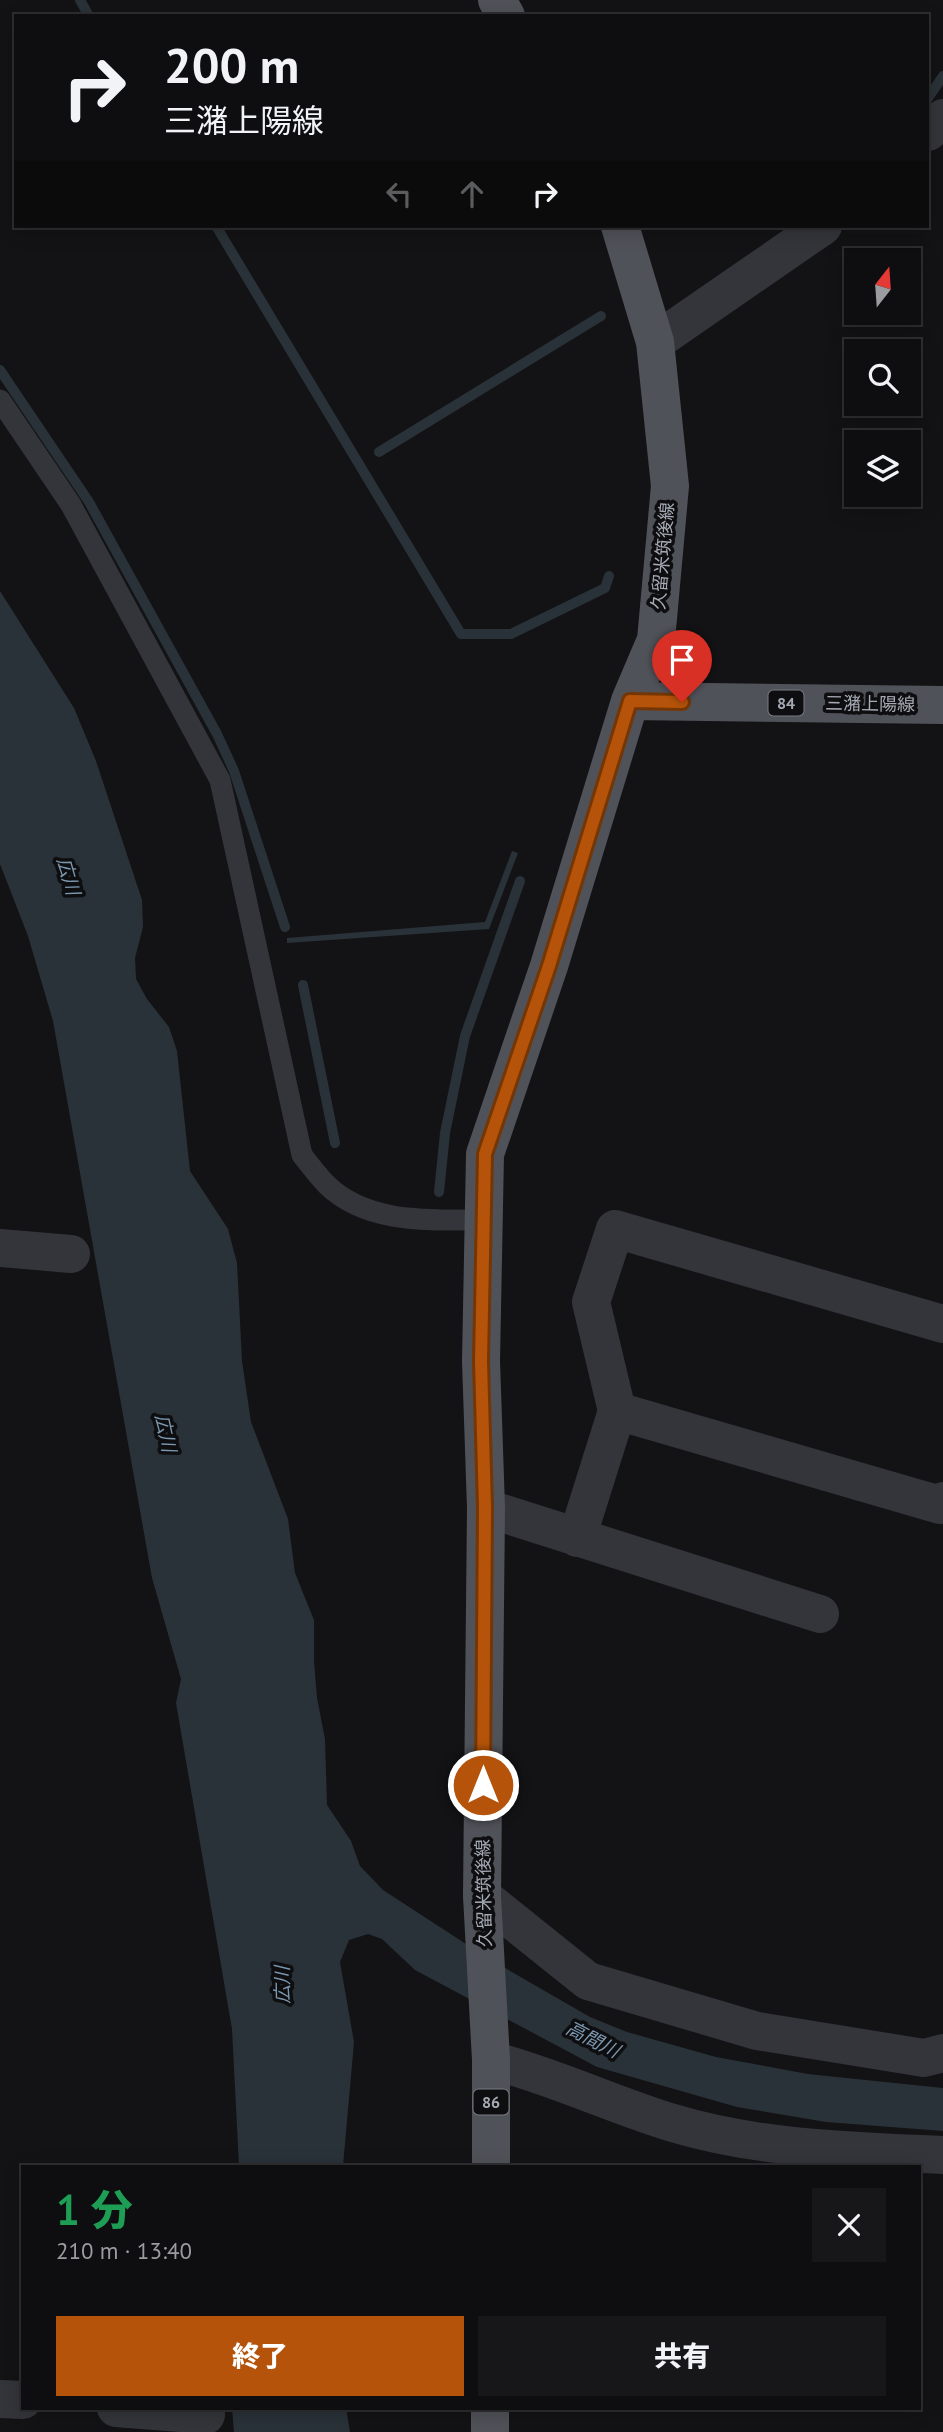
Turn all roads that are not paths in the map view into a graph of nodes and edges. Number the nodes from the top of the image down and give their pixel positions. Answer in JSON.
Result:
{"nodes":[{"id":1,"x":943,"y":118,"type":"edge"},
{"id":2,"x":929,"y":131,"type":"edge"},
{"id":3,"x":621,"y":228,"type":"edge"},
{"id":4,"x":820,"y":228,"type":"edge"},
{"id":5,"x":655,"y":342,"type":"junction"},
{"id":6,"x":0,"y":400,"type":"edge"},
{"id":7,"x":630,"y":701,"type":"junction"},
{"id":8,"x":943,"y":705,"type":"edge"},
{"id":9,"x":482,"y":1220,"type":"junction"},
{"id":10,"x":0,"y":1248,"type":"edge"},
{"id":11,"x":71,"y":1254,"type":"dead end"},
{"id":12,"x":943,"y":1324,"type":"edge"},
{"id":13,"x":617,"y":1411,"type":"junction"},
{"id":14,"x":943,"y":1501,"type":"edge"},
{"id":15,"x":485,"y":1508,"type":"junction"},
{"id":16,"x":577,"y":1538,"type":"junction"},
{"id":17,"x":820,"y":1614,"type":"dead end"},
{"id":18,"x":483,"y":1914,"type":"junction"},
{"id":19,"x":490,"y":2049,"type":"junction"},
{"id":20,"x":943,"y":2053,"type":"edge"},
{"id":21,"x":943,"y":2155,"type":"edge"},
{"id":22,"x":491,"y":2165,"type":"edge"},
{"id":23,"x":0,"y":2399,"type":"edge"},
{"id":24,"x":21,"y":2400,"type":"edge"},
{"id":25,"x":142,"y":2410,"type":"edge"},
{"id":26,"x":490,"y":2410,"type":"edge"},
{"id":27,"x":206,"y":2415,"type":"dead end"},
{"id":28,"x":490,"y":2432,"type":"edge"}],
"edges":[{"from":1,"to":2,"type":"street"},
{"from":3,"to":5,"type":"main road","name":"久留米筑後線","number":"86"},
{"from":4,"to":5,"type":"street"},
{"from":5,"to":7,"type":"main road","name":"久留米筑後線","number":"86"},
{"from":6,"to":9,"type":"lane"},
{"from":7,"to":8,"type":"main road","name":"三潴上陽線","number":"84"},
{"from":7,"to":9,"type":"main road","name":"久留米筑後線","number":"86"},
{"from":9,"to":15,"type":"main road","name":"久留米筑後線","number":"86"},
{"from":10,"to":11,"type":"street"},
{"from":12,"to":13,"type":"street"},
{"from":13,"to":14,"type":"street"},
{"from":13,"to":16,"type":"street"},
{"from":15,"to":16,"type":"street"},
{"from":15,"to":18,"type":"main road","name":"久留米筑後線","number":"86"},
{"from":16,"to":17,"type":"street"},
{"from":18,"to":19,"type":"main road","name":"久留米筑後線","number":"86"},
{"from":18,"to":20,"type":"street"},
{"from":19,"to":21,"type":"street"},
{"from":19,"to":22,"type":"main road","name":"久留米筑後線","number":"86"},
{"from":23,"to":24,"type":"street"},
{"from":25,"to":27,"type":"street"},
{"from":26,"to":28,"type":"main road"}]}
